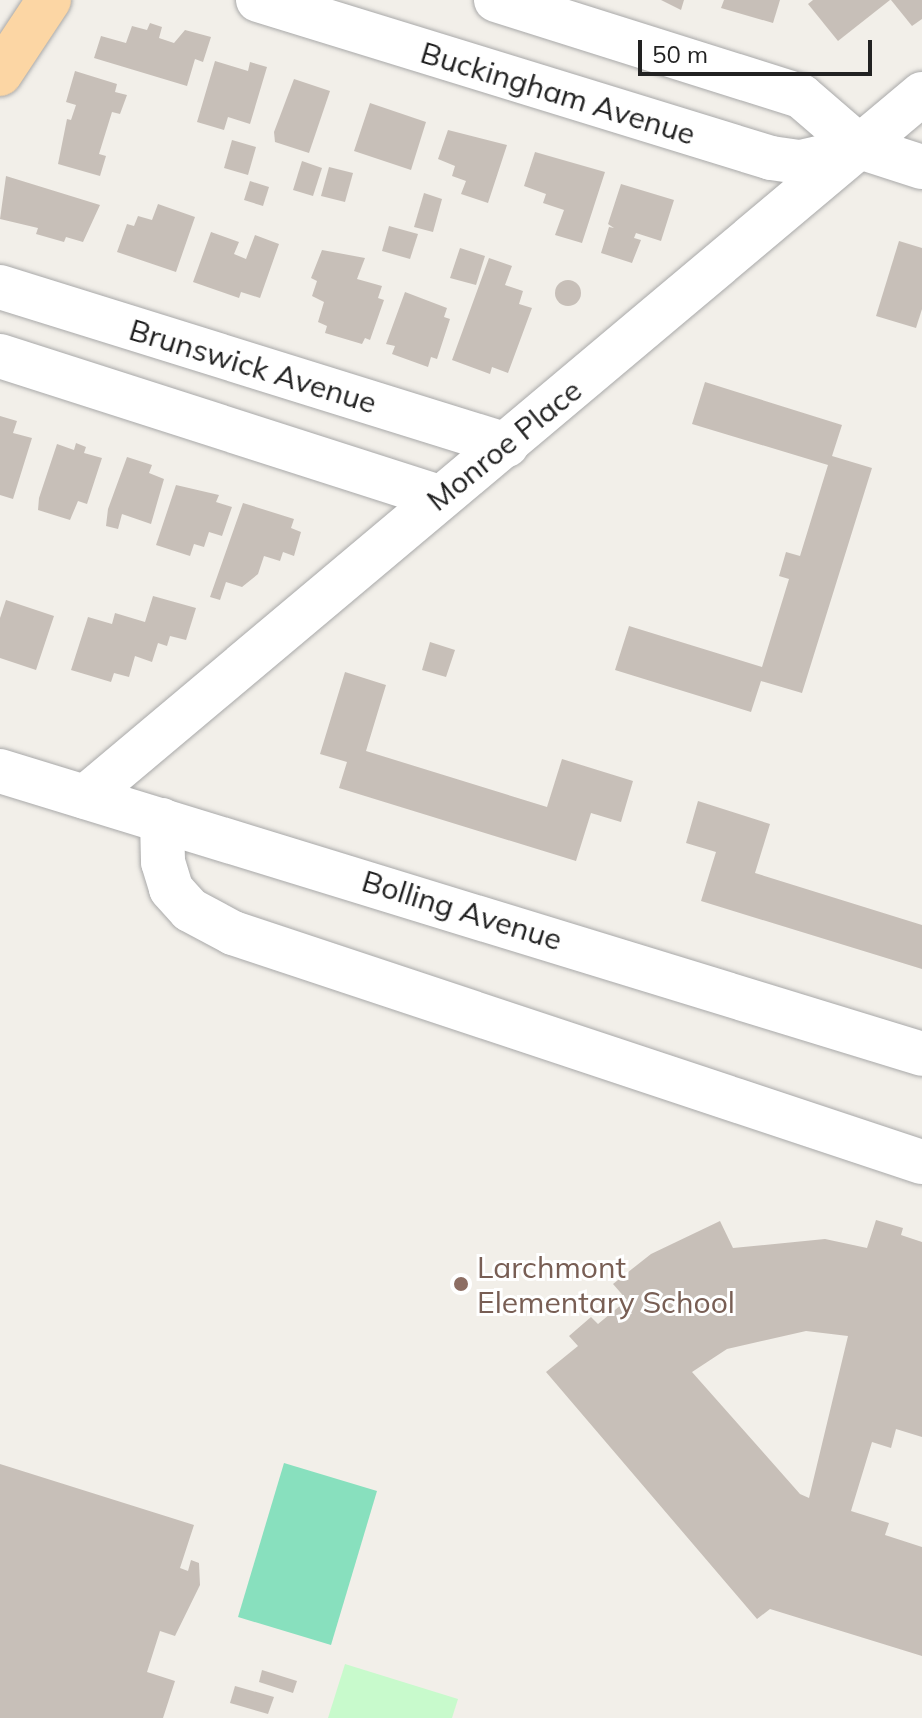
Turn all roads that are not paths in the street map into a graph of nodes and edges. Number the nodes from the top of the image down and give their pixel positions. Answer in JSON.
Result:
{"nodes":[{"id":1,"x":49,"y":0,"type":"edge"},
{"id":2,"x":258,"y":0,"type":"edge"},
{"id":3,"x":496,"y":0,"type":"edge"},
{"id":4,"x":0,"y":74,"type":"edge"},
{"id":5,"x":922,"y":94,"type":"edge"},
{"id":6,"x":860,"y":147,"type":"junction"},
{"id":7,"x":922,"y":167,"type":"edge"},
{"id":8,"x":0,"y":287,"type":"edge"},
{"id":9,"x":0,"y":356,"type":"edge"},
{"id":10,"x":507,"y":445,"type":"junction"},
{"id":11,"x":439,"y":497,"type":"junction"},
{"id":12,"x":0,"y":771,"type":"edge"},
{"id":13,"x":85,"y":797,"type":"junction"},
{"id":14,"x":162,"y":820,"type":"junction"},
{"id":15,"x":922,"y":1054,"type":"edge"},
{"id":16,"x":922,"y":1162,"type":"edge"}],
"edges":[{"from":1,"to":4,"type":"main road"},
{"from":2,"to":6,"type":"street","name":"Buckingham Avenue"},
{"from":3,"to":6,"type":"street"},
{"from":5,"to":6,"type":"street","name":"Monroe Place"},
{"from":6,"to":7,"type":"street"},
{"from":6,"to":10,"type":"street","name":"Monroe Place"},
{"from":8,"to":10,"type":"street","name":"Brunswick Avenue"},
{"from":9,"to":11,"type":"street"},
{"from":10,"to":11,"type":"street","name":"Monroe Place"},
{"from":11,"to":13,"type":"street","name":"Monroe Place"},
{"from":12,"to":13,"type":"street","name":"Bolling Avenue"},
{"from":13,"to":14,"type":"street","name":"Bolling Avenue"},
{"from":14,"to":15,"type":"street","name":"Bolling Avenue"},
{"from":14,"to":16,"type":"street"}]}
